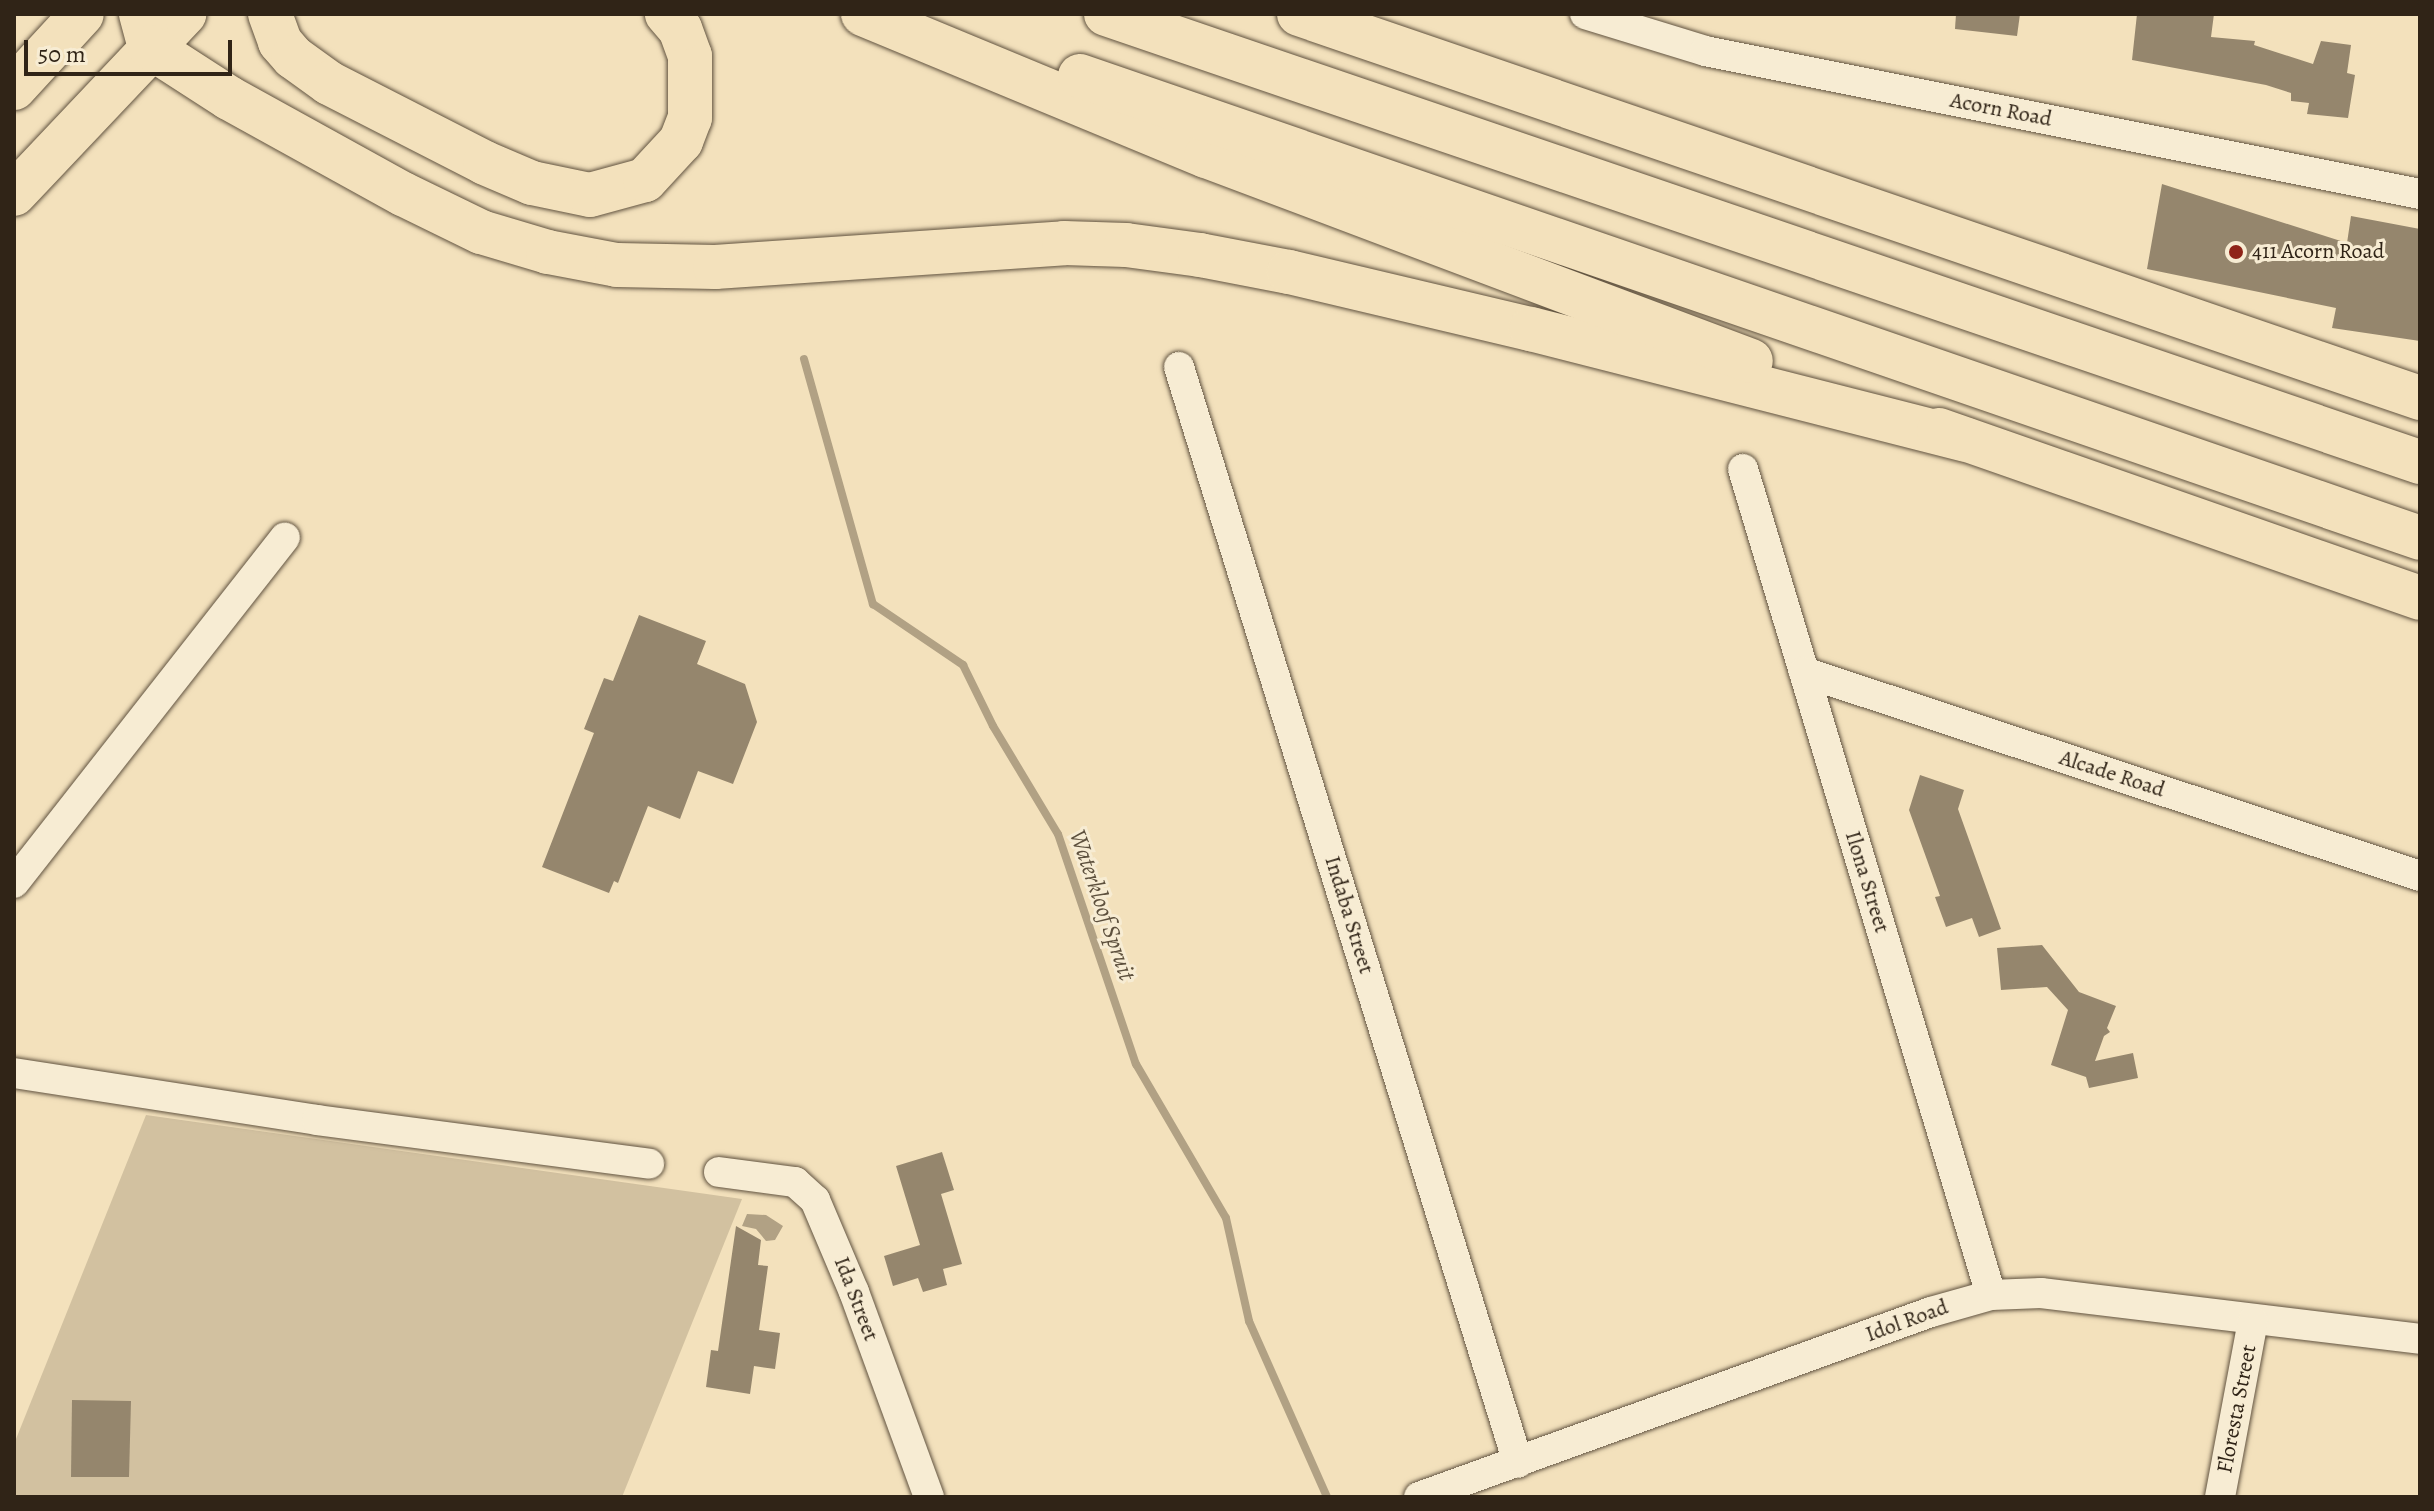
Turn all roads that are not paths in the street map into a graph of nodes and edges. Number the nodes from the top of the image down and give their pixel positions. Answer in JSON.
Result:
{"nodes":[{"id":1,"x":82,"y":14,"type":"edge"},
{"id":2,"x":184,"y":14,"type":"edge"},
{"id":3,"x":270,"y":14,"type":"edge"},
{"id":4,"x":667,"y":14,"type":"edge"},
{"id":5,"x":863,"y":14,"type":"edge"},
{"id":6,"x":899,"y":14,"type":"edge"},
{"id":7,"x":1106,"y":14,"type":"edge"},
{"id":8,"x":1299,"y":14,"type":"edge"},
{"id":9,"x":1389,"y":14,"type":"edge"},
{"id":10,"x":1585,"y":14,"type":"edge"},
{"id":11,"x":1631,"y":22,"type":"edge"},
{"id":12,"x":146,"y":30,"type":"edge"},
{"id":13,"x":14,"y":88,"type":"edge"},
{"id":14,"x":1682,"y":146,"type":"junction"},
{"id":15,"x":14,"y":194,"type":"edge"},
{"id":16,"x":2420,"y":194,"type":"edge"},
{"id":17,"x":1179,"y":367,"type":"dead end"},
{"id":18,"x":2420,"y":398,"type":"edge"},
{"id":19,"x":1965,"y":440,"type":"junction"},
{"id":20,"x":2420,"y":462,"type":"edge"},
{"id":21,"x":1743,"y":469,"type":"dead end"},
{"id":22,"x":285,"y":538,"type":"dead end"},
{"id":23,"x":2420,"y":538,"type":"edge"},
{"id":24,"x":2420,"y":598,"type":"edge"},
{"id":25,"x":1804,"y":672,"type":"junction"},
{"id":26,"x":2420,"y":876,"type":"edge"},
{"id":27,"x":14,"y":883,"type":"edge"},
{"id":28,"x":14,"y":1073,"type":"edge"},
{"id":29,"x":649,"y":1164,"type":"dead end"},
{"id":30,"x":719,"y":1172,"type":"dead end"},
{"id":31,"x":1991,"y":1295,"type":"junction"},
{"id":32,"x":2253,"y":1321,"type":"junction"},
{"id":33,"x":2420,"y":1339,"type":"edge"},
{"id":34,"x":1518,"y":1463,"type":"junction"},
{"id":35,"x":1423,"y":1496,"type":"edge"},
{"id":36,"x":929,"y":1497,"type":"edge"},
{"id":37,"x":2220,"y":1497,"type":"edge"}],
"edges":[{"from":1,"to":13,"type":"main road"},
{"from":2,"to":12,"type":"main road"},
{"from":3,"to":4,"type":"main road"},
{"from":5,"to":19,"type":"main road"},
{"from":6,"to":23,"type":"main road"},
{"from":7,"to":20,"type":"main road"},
{"from":8,"to":14,"type":"main road"},
{"from":9,"to":14,"type":"main road"},
{"from":10,"to":11,"type":"street","name":"Acorn Road"},
{"from":11,"to":16,"type":"street","name":"Acorn Road"},
{"from":12,"to":15,"type":"main road"},
{"from":12,"to":19,"type":"main road"},
{"from":14,"to":18,"type":"main road"},
{"from":17,"to":34,"type":"street","name":"Indaba Street"},
{"from":19,"to":24,"type":"main road"},
{"from":21,"to":25,"type":"street","name":"Ilona Street"},
{"from":22,"to":27,"type":"street"},
{"from":25,"to":26,"type":"street","name":"Alcade Road"},
{"from":25,"to":31,"type":"street","name":"Ilona Street"},
{"from":28,"to":29,"type":"street"},
{"from":30,"to":36,"type":"street","name":"Ida Street"},
{"from":31,"to":32,"type":"street","name":"Idol Road"},
{"from":31,"to":34,"type":"street","name":"Idol Road"},
{"from":32,"to":33,"type":"street","name":"Idol Road"},
{"from":32,"to":37,"type":"street","name":"Floresta Street"},
{"from":34,"to":35,"type":"street","name":"Idol Road"}]}
